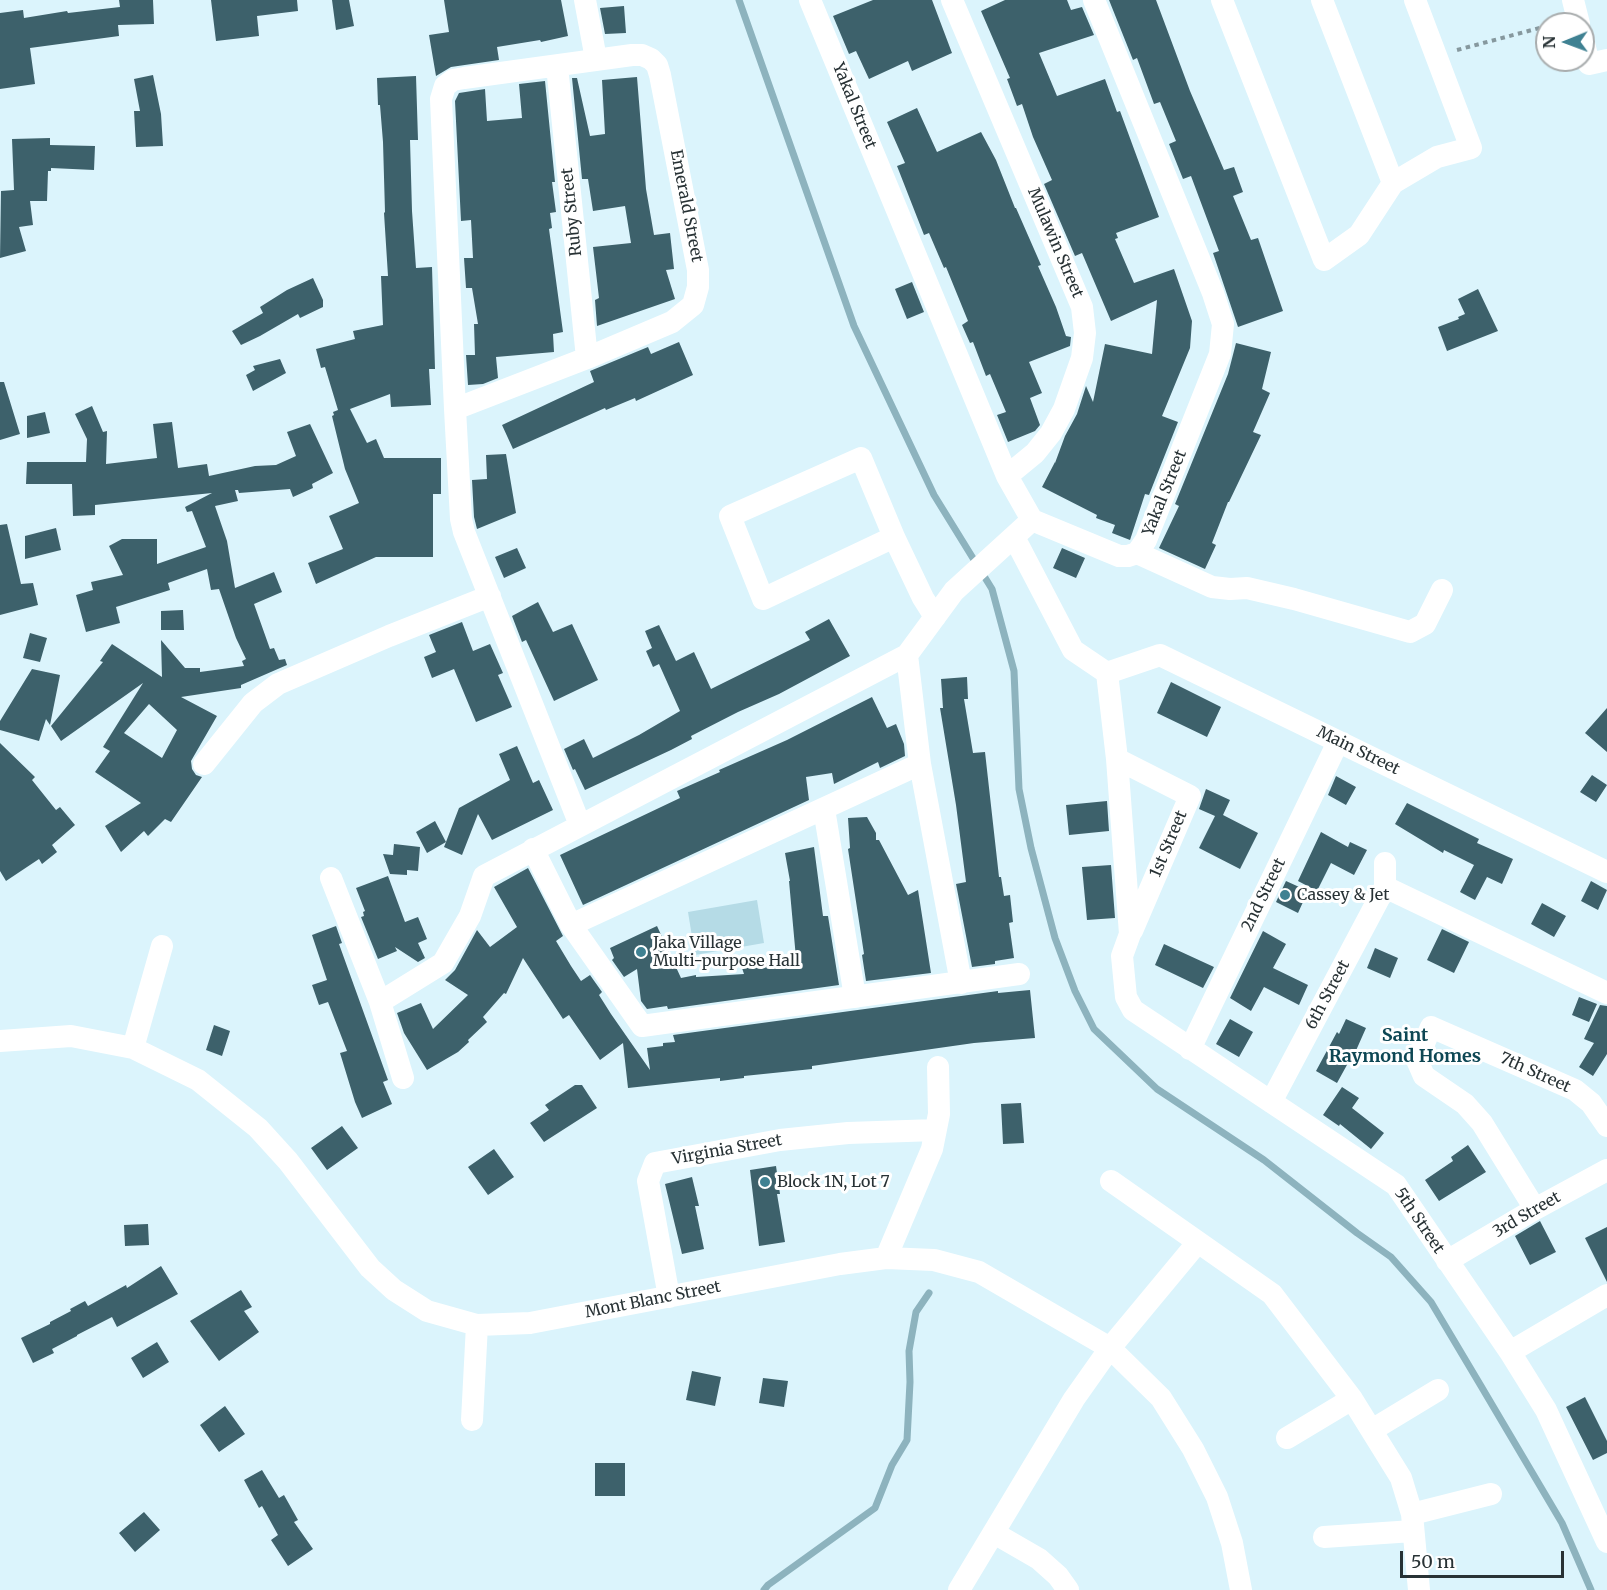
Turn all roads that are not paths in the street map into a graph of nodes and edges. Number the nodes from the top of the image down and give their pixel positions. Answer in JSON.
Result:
{"nodes":[{"id":1,"x":585,"y":0,"type":"edge"},
{"id":2,"x":810,"y":0,"type":"edge"},
{"id":3,"x":952,"y":0,"type":"edge"},
{"id":4,"x":1094,"y":0,"type":"edge"},
{"id":5,"x":1222,"y":0,"type":"edge"},
{"id":6,"x":1322,"y":0,"type":"edge"},
{"id":7,"x":1415,"y":0,"type":"edge"},
{"id":8,"x":596,"y":59,"type":"junction"},
{"id":9,"x":557,"y":66,"type":"junction"},
{"id":10,"x":1393,"y":183,"type":"junction"},
{"id":11,"x":586,"y":358,"type":"junction"},
{"id":12,"x":455,"y":409,"type":"junction"},
{"id":13,"x":1007,"y":476,"type":"junction"},
{"id":14,"x":1032,"y":520,"type":"junction"},
{"id":15,"x":894,"y":537,"type":"junction"},
{"id":16,"x":1014,"y":537,"type":"junction"},
{"id":17,"x":1137,"y":553,"type":"junction"},
{"id":18,"x":1442,"y":590,"type":"dead end"},
{"id":19,"x":490,"y":596,"type":"junction"},
{"id":20,"x":935,"y":617,"type":"junction"},
{"id":21,"x":907,"y":655,"type":"junction"},
{"id":22,"x":1107,"y":673,"type":"junction"},
{"id":23,"x":1338,"y":742,"type":"junction"},
{"id":24,"x":1117,"y":759,"type":"junction"},
{"id":25,"x":204,"y":764,"type":"dead end"},
{"id":26,"x":920,"y":764,"type":"junction"},
{"id":27,"x":824,"y":809,"type":"junction"},
{"id":28,"x":580,"y":825,"type":"junction"},
{"id":29,"x":533,"y":849,"type":"junction"},
{"id":30,"x":1385,"y":863,"type":"dead end"},
{"id":31,"x":1607,"y":872,"type":"edge"},
{"id":32,"x":331,"y":878,"type":"dead end"},
{"id":33,"x":1385,"y":887,"type":"junction"},
{"id":34,"x":571,"y":925,"type":"junction"},
{"id":35,"x":1131,"y":934,"type":"junction"},
{"id":36,"x":162,"y":946,"type":"dead end"},
{"id":37,"x":1019,"y":974,"type":"dead end"},
{"id":38,"x":961,"y":983,"type":"junction"},
{"id":39,"x":1607,"y":993,"type":"edge"},
{"id":40,"x":1126,"y":997,"type":"joint"},
{"id":41,"x":855,"y":998,"type":"junction"},
{"id":42,"x":380,"y":1002,"type":"junction"},
{"id":43,"x":0,"y":1041,"type":"edge"},
{"id":44,"x":133,"y":1048,"type":"junction"},
{"id":45,"x":1190,"y":1049,"type":"junction"},
{"id":46,"x":938,"y":1066,"type":"dead end"},
{"id":47,"x":403,"y":1078,"type":"dead end"},
{"id":48,"x":1271,"y":1102,"type":"junction"},
{"id":49,"x":1607,"y":1126,"type":"edge"},
{"id":50,"x":936,"y":1130,"type":"junction"},
{"id":51,"x":1607,"y":1170,"type":"edge"},
{"id":52,"x":1111,"y":1181,"type":"dead end"},
{"id":53,"x":1535,"y":1209,"type":"junction"},
{"id":54,"x":1198,"y":1242,"type":"junction"},
{"id":55,"x":886,"y":1258,"type":"junction"},
{"id":56,"x":1447,"y":1261,"type":"junction"},
{"id":57,"x":1607,"y":1296,"type":"edge"},
{"id":58,"x":669,"y":1297,"type":"junction"},
{"id":59,"x":477,"y":1325,"type":"junction"},
{"id":60,"x":1110,"y":1348,"type":"junction"},
{"id":61,"x":1510,"y":1352,"type":"junction"},
{"id":62,"x":1438,"y":1390,"type":"dead end"},
{"id":63,"x":1352,"y":1399,"type":"junction"},
{"id":64,"x":472,"y":1420,"type":"dead end"},
{"id":65,"x":1372,"y":1430,"type":"junction"},
{"id":66,"x":1287,"y":1438,"type":"dead end"},
{"id":67,"x":1491,"y":1494,"type":"dead end"},
{"id":68,"x":1413,"y":1522,"type":"junction"},
{"id":69,"x":994,"y":1533,"type":"junction"},
{"id":70,"x":1324,"y":1538,"type":"dead end"},
{"id":71,"x":1607,"y":1542,"type":"edge"},
{"id":72,"x":959,"y":1590,"type":"edge"},
{"id":73,"x":1068,"y":1590,"type":"edge"},
{"id":74,"x":1241,"y":1590,"type":"edge"},
{"id":75,"x":1419,"y":1590,"type":"edge"}],
"edges":[{"from":1,"to":8,"type":"street"},
{"from":2,"to":13,"type":"street","name":"Yakal Street"},
{"from":3,"to":13,"type":"street","name":"Mulawin Street"},
{"from":4,"to":17,"type":"street","name":"Yakal Street"},
{"from":5,"to":10,"type":"street"},
{"from":6,"to":10,"type":"street"},
{"from":7,"to":10,"type":"street"},
{"from":8,"to":9,"type":"street","name":"Emerald Street"},
{"from":8,"to":11,"type":"street","name":"Emerald Street"},
{"from":9,"to":11,"type":"street","name":"Ruby Street"},
{"from":9,"to":12,"type":"street","name":"Emerald Street"},
{"from":11,"to":12,"type":"street","name":"Emerald Street"},
{"from":12,"to":19,"type":"street"},
{"from":13,"to":14,"type":"street","name":"Yakal Street"},
{"from":14,"to":16,"type":"street"},
{"from":14,"to":17,"type":"street","name":"Yakal Street"},
{"from":15,"to":15,"type":"street"},
{"from":15,"to":20,"type":"street"},
{"from":16,"to":20,"type":"street"},
{"from":16,"to":22,"type":"street"},
{"from":17,"to":18,"type":"street"},
{"from":19,"to":25,"type":"street"},
{"from":19,"to":28,"type":"street"},
{"from":20,"to":21,"type":"street"},
{"from":21,"to":26,"type":"street"},
{"from":21,"to":28,"type":"street"},
{"from":22,"to":23,"type":"street","name":"Main Street"},
{"from":22,"to":24,"type":"street","name":"1st Street"},
{"from":23,"to":31,"type":"street","name":"Main Street"},
{"from":23,"to":45,"type":"street","name":"2nd Street"},
{"from":24,"to":35,"type":"street","name":"1st Street"},
{"from":24,"to":35,"type":"street","name":"1st Street"},
{"from":26,"to":27,"type":"street"},
{"from":26,"to":38,"type":"street"},
{"from":27,"to":34,"type":"street"},
{"from":27,"to":41,"type":"street"},
{"from":28,"to":29,"type":"street"},
{"from":29,"to":34,"type":"street"},
{"from":29,"to":42,"type":"street"},
{"from":30,"to":33,"type":"street"},
{"from":32,"to":42,"type":"street"},
{"from":33,"to":39,"type":"street"},
{"from":33,"to":48,"type":"street","name":"6th Street"},
{"from":34,"to":41,"type":"street"},
{"from":35,"to":40,"type":"street","name":"1st Street"},
{"from":36,"to":44,"type":"street"},
{"from":37,"to":38,"type":"street"},
{"from":38,"to":41,"type":"street"},
{"from":40,"to":45,"type":"street","name":"5th Street"},
{"from":42,"to":47,"type":"street"},
{"from":43,"to":44,"type":"street","name":"Mont Blanc Street"},
{"from":44,"to":59,"type":"street","name":"Mont Blanc Street"},
{"from":45,"to":48,"type":"street","name":"5th Street"},
{"from":46,"to":50,"type":"street"},
{"from":48,"to":56,"type":"street","name":"5th Street"},
{"from":49,"to":53,"type":"street","name":"7th Street"},
{"from":50,"to":55,"type":"street"},
{"from":50,"to":58,"type":"street","name":"Virginia Street"},
{"from":51,"to":53,"type":"street","name":"3rd Street"},
{"from":52,"to":54,"type":"street"},
{"from":53,"to":56,"type":"street","name":"3rd Street"},
{"from":54,"to":60,"type":"street"},
{"from":54,"to":63,"type":"street"},
{"from":55,"to":58,"type":"street","name":"Mont Blanc Street"},
{"from":55,"to":60,"type":"street","name":"Mont Blanc Street"},
{"from":56,"to":61,"type":"street","name":"5th Street"},
{"from":57,"to":61,"type":"street"},
{"from":58,"to":59,"type":"street","name":"Mont Blanc Street"},
{"from":59,"to":64,"type":"street"},
{"from":60,"to":69,"type":"street"},
{"from":60,"to":74,"type":"street","name":"Mont Blanc Street"},
{"from":61,"to":71,"type":"street","name":"5th Street"},
{"from":62,"to":65,"type":"street"},
{"from":63,"to":65,"type":"street"},
{"from":63,"to":66,"type":"street"},
{"from":65,"to":68,"type":"street"},
{"from":67,"to":68,"type":"street"},
{"from":68,"to":70,"type":"street"},
{"from":68,"to":75,"type":"street"},
{"from":69,"to":72,"type":"street"},
{"from":69,"to":73,"type":"street"}]}
